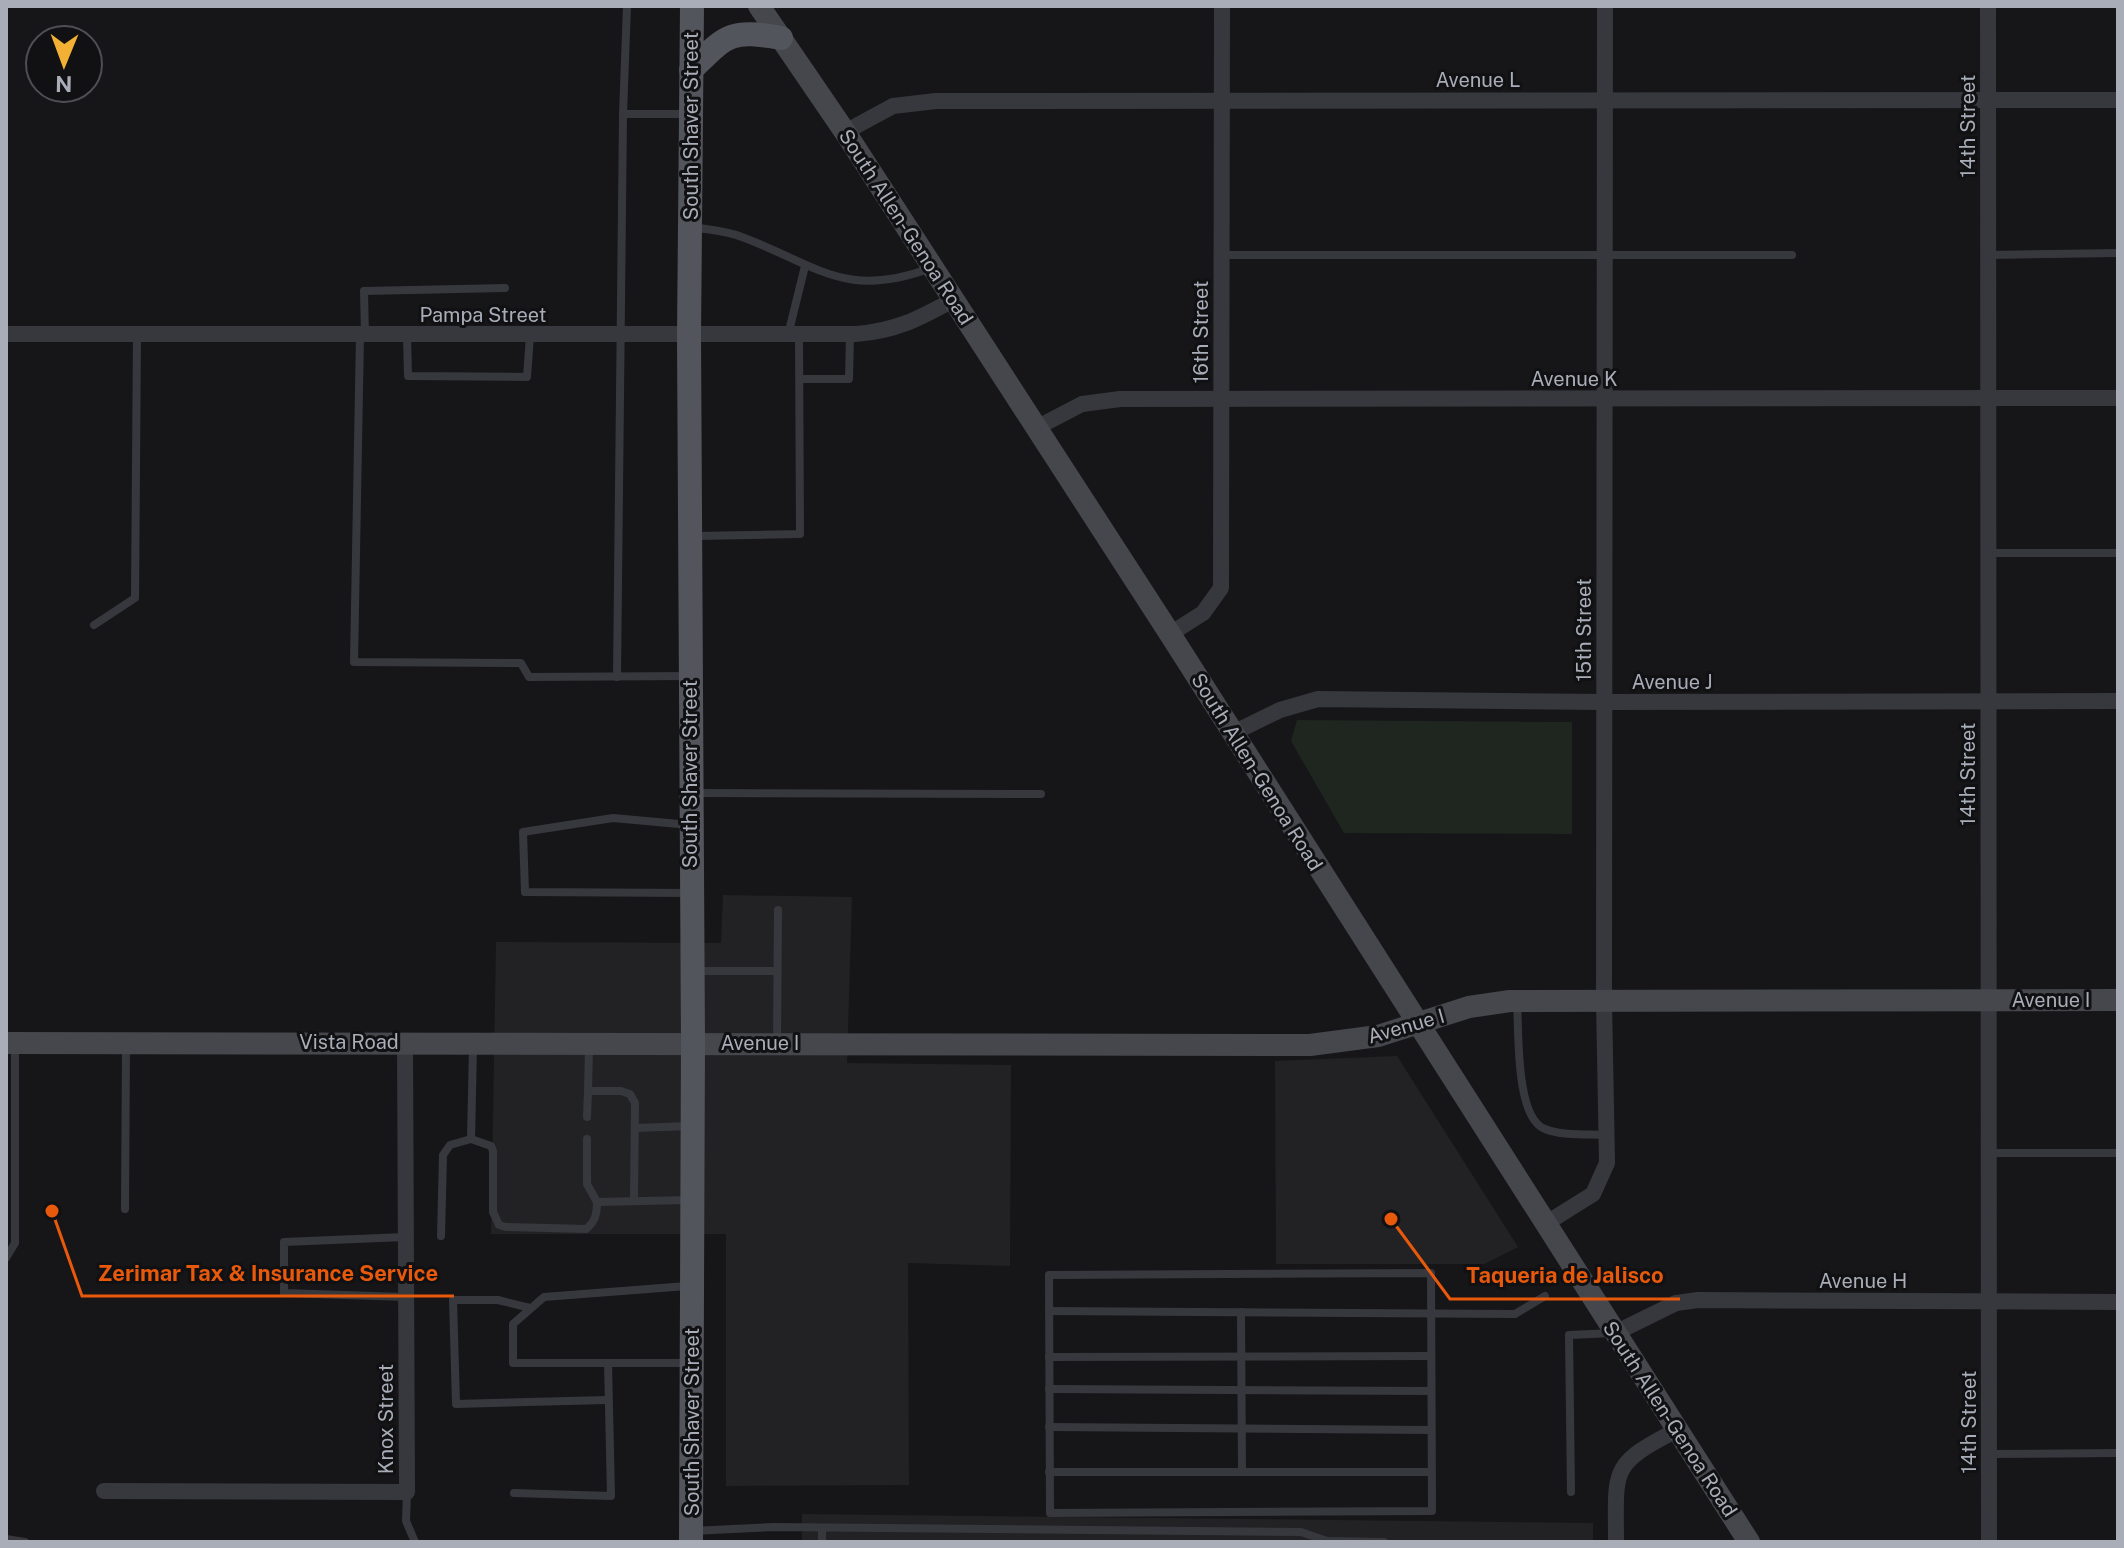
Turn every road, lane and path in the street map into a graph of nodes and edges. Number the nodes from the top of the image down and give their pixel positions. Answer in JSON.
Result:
{"nodes":[{"id":1,"x":627,"y":6,"type":"edge"},
{"id":2,"x":692,"y":6,"type":"edge"},
{"id":3,"x":1222,"y":6,"type":"edge"},
{"id":4,"x":1605,"y":6,"type":"edge"},
{"id":5,"x":1988,"y":6,"type":"edge"},
{"id":6,"x":761,"y":7,"type":"edge"},
{"id":7,"x":781,"y":38,"type":"junction"},
{"id":8,"x":691,"y":70,"type":"junction"},
{"id":9,"x":1222,"y":100,"type":"junction"},
{"id":10,"x":1605,"y":100,"type":"junction"},
{"id":11,"x":1988,"y":100,"type":"junction"},
{"id":12,"x":2118,"y":100,"type":"edge"},
{"id":13,"x":623,"y":114,"type":"junction"},
{"id":14,"x":690,"y":114,"type":"junction"},
{"id":15,"x":845,"y":132,"type":"junction"},
{"id":16,"x":690,"y":227,"type":"junction"},
{"id":17,"x":2118,"y":253,"type":"edge"},
{"id":18,"x":1221,"y":255,"type":"junction"},
{"id":19,"x":1605,"y":255,"type":"junction"},
{"id":20,"x":1792,"y":255,"type":"dead end"},
{"id":21,"x":1988,"y":255,"type":"junction"},
{"id":22,"x":805,"y":266,"type":"junction"},
{"id":23,"x":932,"y":268,"type":"junction"},
{"id":24,"x":505,"y":288,"type":"dead end"},
{"id":25,"x":953,"y":300,"type":"junction"},
{"id":26,"x":6,"y":334,"type":"edge"},
{"id":27,"x":850,"y":334,"type":"junction"},
{"id":28,"x":137,"y":335,"type":"junction"},
{"id":29,"x":363,"y":335,"type":"junction"},
{"id":30,"x":407,"y":335,"type":"junction"},
{"id":31,"x":530,"y":336,"type":"junction"},
{"id":32,"x":619,"y":336,"type":"junction"},
{"id":33,"x":689,"y":336,"type":"junction"},
{"id":34,"x":794,"y":336,"type":"junction"},
{"id":35,"x":800,"y":379,"type":"junction"},
{"id":36,"x":1988,"y":398,"type":"junction"},
{"id":37,"x":2118,"y":398,"type":"edge"},
{"id":38,"x":1221,"y":399,"type":"junction"},
{"id":39,"x":1605,"y":399,"type":"junction"},
{"id":40,"x":1036,"y":428,"type":"junction"},
{"id":41,"x":690,"y":536,"type":"junction"},
{"id":42,"x":1988,"y":553,"type":"junction"},
{"id":43,"x":2118,"y":553,"type":"edge"},
{"id":44,"x":94,"y":625,"type":"dead end"},
{"id":45,"x":1170,"y":634,"type":"junction"},
{"id":46,"x":690,"y":676,"type":"junction"},
{"id":47,"x":617,"y":677,"type":"junction"},
{"id":48,"x":1988,"y":701,"type":"junction"},
{"id":49,"x":2118,"y":701,"type":"edge"},
{"id":50,"x":1604,"y":702,"type":"junction"},
{"id":51,"x":1233,"y":733,"type":"junction"},
{"id":52,"x":690,"y":793,"type":"junction"},
{"id":53,"x":1041,"y":794,"type":"dead end"},
{"id":54,"x":690,"y":825,"type":"junction"},
{"id":55,"x":691,"y":893,"type":"junction"},
{"id":56,"x":778,"y":910,"type":"dead end"},
{"id":57,"x":692,"y":971,"type":"junction"},
{"id":58,"x":777,"y":971,"type":"junction"},
{"id":59,"x":1604,"y":1000,"type":"junction"},
{"id":60,"x":1989,"y":1000,"type":"junction"},
{"id":61,"x":2118,"y":1000,"type":"edge"},
{"id":62,"x":1517,"y":1001,"type":"junction"},
{"id":63,"x":1419,"y":1025,"type":"junction"},
{"id":64,"x":405,"y":1042,"type":"junction"},
{"id":65,"x":473,"y":1042,"type":"junction"},
{"id":66,"x":10,"y":1043,"type":"edge"},
{"id":67,"x":126,"y":1043,"type":"junction"},
{"id":68,"x":589,"y":1043,"type":"junction"},
{"id":69,"x":693,"y":1043,"type":"junction"},
{"id":70,"x":777,"y":1043,"type":"junction"},
{"id":71,"x":588,"y":1091,"type":"junction"},
{"id":72,"x":10,"y":1094,"type":"edge"},
{"id":73,"x":587,"y":1117,"type":"dead end"},
{"id":74,"x":692,"y":1126,"type":"junction"},
{"id":75,"x":635,"y":1128,"type":"junction"},
{"id":76,"x":1607,"y":1135,"type":"junction"},
{"id":77,"x":471,"y":1139,"type":"junction"},
{"id":78,"x":587,"y":1139,"type":"dead end"},
{"id":79,"x":1988,"y":1153,"type":"junction"},
{"id":80,"x":2118,"y":1153,"type":"edge"},
{"id":81,"x":692,"y":1200,"type":"junction"},
{"id":82,"x":634,"y":1201,"type":"junction"},
{"id":83,"x":597,"y":1202,"type":"junction"},
{"id":84,"x":125,"y":1209,"type":"dead end"},
{"id":85,"x":1545,"y":1224,"type":"junction"},
{"id":86,"x":441,"y":1236,"type":"dead end"},
{"id":87,"x":405,"y":1237,"type":"junction"},
{"id":88,"x":6,"y":1258,"type":"edge"},
{"id":89,"x":692,"y":1286,"type":"junction"},
{"id":90,"x":1545,"y":1296,"type":"dead end"},
{"id":91,"x":406,"y":1297,"type":"junction"},
{"id":92,"x":1989,"y":1302,"type":"junction"},
{"id":93,"x":2118,"y":1302,"type":"edge"},
{"id":94,"x":530,"y":1308,"type":"junction"},
{"id":95,"x":1049,"y":1311,"type":"junction"},
{"id":96,"x":1241,"y":1312,"type":"junction"},
{"id":97,"x":1431,"y":1313,"type":"junction"},
{"id":98,"x":1615,"y":1333,"type":"junction"},
{"id":99,"x":1241,"y":1356,"type":"junction"},
{"id":100,"x":1431,"y":1356,"type":"junction"},
{"id":101,"x":1049,"y":1357,"type":"junction"},
{"id":102,"x":608,"y":1363,"type":"junction"},
{"id":103,"x":692,"y":1363,"type":"junction"},
{"id":104,"x":1049,"y":1389,"type":"junction"},
{"id":105,"x":1242,"y":1390,"type":"junction"},
{"id":106,"x":1431,"y":1391,"type":"junction"},
{"id":107,"x":607,"y":1400,"type":"junction"},
{"id":108,"x":1049,"y":1427,"type":"junction"},
{"id":109,"x":1242,"y":1429,"type":"junction"},
{"id":110,"x":1431,"y":1430,"type":"junction"},
{"id":111,"x":1677,"y":1430,"type":"junction"},
{"id":112,"x":2118,"y":1453,"type":"edge"},
{"id":113,"x":1989,"y":1454,"type":"junction"},
{"id":114,"x":1049,"y":1472,"type":"junction"},
{"id":115,"x":1242,"y":1472,"type":"junction"},
{"id":116,"x":1431,"y":1472,"type":"junction"},
{"id":117,"x":104,"y":1491,"type":"dead end"},
{"id":118,"x":407,"y":1492,"type":"junction"},
{"id":119,"x":1571,"y":1492,"type":"dead end"},
{"id":120,"x":514,"y":1493,"type":"dead end"},
{"id":121,"x":822,"y":1528,"type":"junction"},
{"id":122,"x":691,"y":1537,"type":"edge"},
{"id":123,"x":6,"y":1539,"type":"edge"},
{"id":124,"x":25,"y":1542,"type":"edge"},
{"id":125,"x":415,"y":1542,"type":"edge"},
{"id":126,"x":822,"y":1542,"type":"edge"},
{"id":127,"x":1327,"y":1542,"type":"edge"},
{"id":128,"x":1384,"y":1542,"type":"edge"},
{"id":129,"x":1616,"y":1542,"type":"edge"},
{"id":130,"x":1749,"y":1542,"type":"edge"},
{"id":131,"x":1989,"y":1542,"type":"edge"}],
"edges":[{"from":1,"to":13,"type":"lane"},
{"from":2,"to":8,"type":"main road","name":"South Shaver Street"},
{"from":3,"to":9,"type":"street","name":"16th Street"},
{"from":4,"to":10,"type":"street","name":"15th Street"},
{"from":5,"to":11,"type":"street","name":"14th Street"},
{"from":6,"to":7,"type":"street","name":"South Allen-Genoa Road"},
{"from":7,"to":8,"type":"main road"},
{"from":7,"to":15,"type":"street","name":"South Allen-Genoa Road"},
{"from":8,"to":14,"type":"main road","name":"South Shaver Street"},
{"from":9,"to":10,"type":"street","name":"Avenue L"},
{"from":9,"to":15,"type":"street","name":"Avenue L"},
{"from":9,"to":18,"type":"street","name":"16th Street"},
{"from":10,"to":11,"type":"street","name":"Avenue L"},
{"from":10,"to":19,"type":"street","name":"15th Street"},
{"from":11,"to":12,"type":"street","name":"Avenue L"},
{"from":11,"to":21,"type":"street","name":"14th Street"},
{"from":13,"to":14,"type":"lane"},
{"from":13,"to":32,"type":"lane"},
{"from":14,"to":16,"type":"main road","name":"South Shaver Street"},
{"from":15,"to":23,"type":"street","name":"South Allen-Genoa Road"},
{"from":16,"to":22,"type":"lane"},
{"from":16,"to":33,"type":"main road","name":"South Shaver Street"},
{"from":17,"to":21,"type":"lane"},
{"from":18,"to":19,"type":"lane"},
{"from":18,"to":38,"type":"street","name":"16th Street"},
{"from":19,"to":20,"type":"lane"},
{"from":19,"to":39,"type":"street","name":"15th Street"},
{"from":21,"to":36,"type":"street","name":"14th Street"},
{"from":22,"to":23,"type":"lane"},
{"from":22,"to":34,"type":"lane"},
{"from":23,"to":25,"type":"street","name":"South Allen-Genoa Road"},
{"from":24,"to":29,"type":"lane"},
{"from":25,"to":27,"type":"street","name":"Pampa Street"},
{"from":25,"to":40,"type":"street","name":"South Allen-Genoa Road"},
{"from":26,"to":28,"type":"street","name":"Pampa Street"},
{"from":27,"to":34,"type":"street","name":"Pampa Street"},
{"from":27,"to":35,"type":"lane"},
{"from":28,"to":29,"type":"street","name":"Pampa Street"},
{"from":28,"to":44,"type":"lane"},
{"from":29,"to":30,"type":"street","name":"Pampa Street"},
{"from":29,"to":47,"type":"lane"},
{"from":30,"to":31,"type":"street","name":"Pampa Street"},
{"from":30,"to":31,"type":"lane"},
{"from":31,"to":32,"type":"street","name":"Pampa Street"},
{"from":32,"to":33,"type":"street","name":"Pampa Street"},
{"from":32,"to":47,"type":"lane"},
{"from":33,"to":34,"type":"street","name":"Pampa Street"},
{"from":33,"to":41,"type":"main road","name":"South Shaver Street"},
{"from":34,"to":35,"type":"lane"},
{"from":35,"to":41,"type":"lane"},
{"from":36,"to":37,"type":"street","name":"Avenue K"},
{"from":36,"to":39,"type":"street","name":"Avenue K"},
{"from":36,"to":42,"type":"street","name":"14th Street"},
{"from":38,"to":39,"type":"street","name":"Avenue K"},
{"from":38,"to":40,"type":"street","name":"Avenue K"},
{"from":38,"to":45,"type":"street","name":"16th Street"},
{"from":39,"to":50,"type":"street","name":"15th Street"},
{"from":40,"to":45,"type":"street","name":"South Allen-Genoa Road"},
{"from":41,"to":46,"type":"main road","name":"South Shaver Street"},
{"from":42,"to":43,"type":"lane"},
{"from":42,"to":48,"type":"street","name":"14th Street"},
{"from":45,"to":51,"type":"street","name":"South Allen-Genoa Road"},
{"from":46,"to":47,"type":"lane"},
{"from":46,"to":52,"type":"main road","name":"South Shaver Street"},
{"from":48,"to":49,"type":"street","name":"Avenue J"},
{"from":48,"to":50,"type":"street","name":"Avenue J"},
{"from":48,"to":60,"type":"street","name":"14th Street"},
{"from":50,"to":51,"type":"street","name":"Avenue J"},
{"from":50,"to":59,"type":"street","name":"15th Street"},
{"from":51,"to":63,"type":"street","name":"South Allen-Genoa Road"},
{"from":52,"to":53,"type":"lane"},
{"from":52,"to":54,"type":"main road","name":"South Shaver Street"},
{"from":54,"to":55,"type":"main road","name":"South Shaver Street"},
{"from":54,"to":55,"type":"lane"},
{"from":55,"to":57,"type":"main road","name":"South Shaver Street"},
{"from":56,"to":58,"type":"lane"},
{"from":57,"to":58,"type":"lane"},
{"from":57,"to":69,"type":"main road","name":"South Shaver Street"},
{"from":58,"to":70,"type":"lane"},
{"from":59,"to":60,"type":"street","name":"Avenue I"},
{"from":59,"to":62,"type":"street","name":"Avenue I"},
{"from":59,"to":76,"type":"street","name":"15th Street"},
{"from":60,"to":61,"type":"street","name":"Avenue I"},
{"from":60,"to":79,"type":"street","name":"14th Street"},
{"from":62,"to":63,"type":"street","name":"Avenue I"},
{"from":62,"to":76,"type":"lane"},
{"from":63,"to":70,"type":"street","name":"Avenue I"},
{"from":63,"to":85,"type":"street","name":"South Allen-Genoa Road"},
{"from":64,"to":65,"type":"street","name":"Vista Road"},
{"from":64,"to":67,"type":"street","name":"Vista Road"},
{"from":64,"to":87,"type":"street","name":"Knox Street"},
{"from":65,"to":68,"type":"street","name":"Vista Road"},
{"from":65,"to":77,"type":"lane"},
{"from":66,"to":67,"type":"street","name":"Vista Road"},
{"from":66,"to":72,"type":"lane"},
{"from":67,"to":84,"type":"lane"},
{"from":68,"to":69,"type":"street","name":"Vista Road"},
{"from":68,"to":71,"type":"lane"},
{"from":69,"to":70,"type":"street","name":"Avenue I"},
{"from":69,"to":74,"type":"main road","name":"South Shaver Street"},
{"from":71,"to":73,"type":"lane"},
{"from":71,"to":75,"type":"lane"},
{"from":72,"to":88,"type":"lane"},
{"from":74,"to":75,"type":"lane"},
{"from":74,"to":81,"type":"main road","name":"South Shaver Street"},
{"from":75,"to":82,"type":"lane"},
{"from":76,"to":85,"type":"street","name":"15th Street"},
{"from":77,"to":83,"type":"lane"},
{"from":77,"to":86,"type":"lane"},
{"from":78,"to":83,"type":"lane"},
{"from":79,"to":80,"type":"lane"},
{"from":79,"to":92,"type":"street","name":"14th Street"},
{"from":81,"to":82,"type":"lane"},
{"from":81,"to":89,"type":"main road","name":"South Shaver Street"},
{"from":82,"to":83,"type":"lane"},
{"from":85,"to":98,"type":"street","name":"South Allen-Genoa Road"},
{"from":87,"to":91,"type":"street","name":"Knox Street"},
{"from":87,"to":91,"type":"lane"},
{"from":89,"to":94,"type":"lane"},
{"from":89,"to":103,"type":"main road","name":"South Shaver Street"},
{"from":90,"to":97,"type":"lane"},
{"from":91,"to":118,"type":"street","name":"Knox Street"},
{"from":92,"to":93,"type":"street","name":"Avenue H"},
{"from":92,"to":98,"type":"street","name":"Avenue H"},
{"from":92,"to":113,"type":"street","name":"14th Street"},
{"from":94,"to":102,"type":"lane"},
{"from":94,"to":107,"type":"lane"},
{"from":95,"to":96,"type":"lane"},
{"from":95,"to":97,"type":"lane"},
{"from":95,"to":101,"type":"lane"},
{"from":96,"to":97,"type":"lane"},
{"from":96,"to":99,"type":"lane"},
{"from":97,"to":100,"type":"lane"},
{"from":98,"to":111,"type":"street","name":"South Allen-Genoa Road"},
{"from":98,"to":119,"type":"lane"},
{"from":99,"to":100,"type":"lane"},
{"from":99,"to":101,"type":"lane"},
{"from":99,"to":105,"type":"lane"},
{"from":100,"to":106,"type":"lane"},
{"from":101,"to":104,"type":"lane"},
{"from":102,"to":103,"type":"lane"},
{"from":102,"to":107,"type":"lane"},
{"from":103,"to":122,"type":"main road","name":"South Shaver Street"},
{"from":104,"to":105,"type":"lane"},
{"from":104,"to":108,"type":"lane"},
{"from":105,"to":106,"type":"lane"},
{"from":105,"to":109,"type":"lane"},
{"from":106,"to":110,"type":"lane"},
{"from":107,"to":120,"type":"lane"},
{"from":108,"to":109,"type":"lane"},
{"from":108,"to":114,"type":"lane"},
{"from":109,"to":110,"type":"lane"},
{"from":109,"to":115,"type":"lane"},
{"from":110,"to":116,"type":"lane"},
{"from":111,"to":129,"type":"street"},
{"from":111,"to":130,"type":"street","name":"South Allen-Genoa Road"},
{"from":112,"to":113,"type":"lane"},
{"from":113,"to":131,"type":"street","name":"14th Street"},
{"from":114,"to":115,"type":"lane"},
{"from":114,"to":116,"type":"lane"},
{"from":115,"to":116,"type":"lane"},
{"from":117,"to":118,"type":"street","name":"Knox Street"},
{"from":118,"to":125,"type":"lane"},
{"from":121,"to":122,"type":"lane"},
{"from":121,"to":126,"type":"lane"},
{"from":121,"to":127,"type":"lane"},
{"from":123,"to":124,"type":"lane"},
{"from":127,"to":128,"type":"lane"}]}
